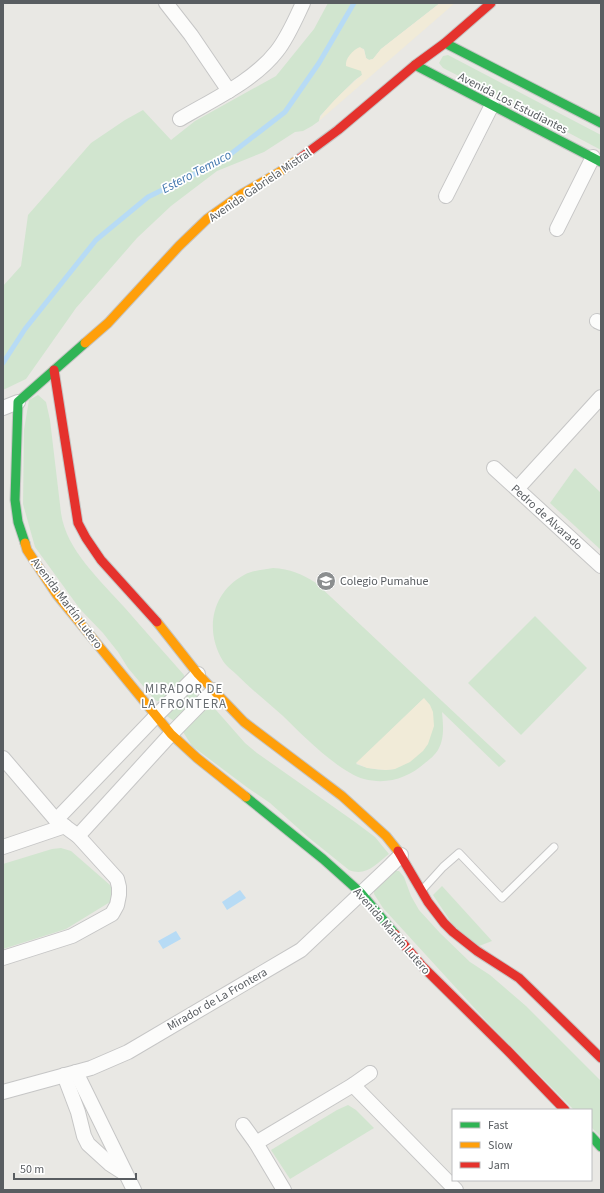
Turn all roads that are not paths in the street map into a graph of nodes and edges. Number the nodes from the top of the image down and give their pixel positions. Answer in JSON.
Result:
{"nodes":[{"id":1,"x":166,"y":3,"type":"edge"},
{"id":2,"x":303,"y":3,"type":"edge"},
{"id":3,"x":491,"y":3,"type":"edge"},
{"id":4,"x":445,"y":43,"type":"junction"},
{"id":5,"x":415,"y":65,"type":"junction"},
{"id":6,"x":229,"y":91,"type":"junction"},
{"id":7,"x":492,"y":105,"type":"junction"},
{"id":8,"x":599,"y":117,"type":"edge"},
{"id":9,"x":180,"y":119,"type":"dead end"},
{"id":10,"x":597,"y":160,"type":"edge"},
{"id":11,"x":446,"y":196,"type":"dead end"},
{"id":12,"x":557,"y":229,"type":"dead end"},
{"id":13,"x":54,"y":370,"type":"junction"},
{"id":14,"x":601,"y":397,"type":"edge"},
{"id":15,"x":18,"y":402,"type":"junction"},
{"id":16,"x":3,"y":408,"type":"edge"},
{"id":17,"x":494,"y":468,"type":"dead end"},
{"id":18,"x":517,"y":490,"type":"junction"},
{"id":19,"x":601,"y":566,"type":"edge"},
{"id":20,"x":198,"y":674,"type":"junction"},
{"id":21,"x":214,"y":690,"type":"junction"},
{"id":22,"x":156,"y":716,"type":"junction"},
{"id":23,"x":171,"y":734,"type":"junction"},
{"id":24,"x":3,"y":758,"type":"edge"},
{"id":25,"x":61,"y":823,"type":"junction"},
{"id":26,"x":78,"y":836,"type":"junction"},
{"id":27,"x":3,"y":847,"type":"edge"},
{"id":28,"x":554,"y":847,"type":"dead end"},
{"id":29,"x":401,"y":855,"type":"junction"},
{"id":30,"x":422,"y":891,"type":"junction"},
{"id":31,"x":361,"y":893,"type":"junction"},
{"id":32,"x":3,"y":958,"type":"edge"},
{"id":33,"x":601,"y":1058,"type":"edge"},
{"id":34,"x":370,"y":1073,"type":"dead end"},
{"id":35,"x":70,"y":1074,"type":"junction"},
{"id":36,"x":353,"y":1085,"type":"junction"},
{"id":37,"x":3,"y":1092,"type":"edge"},
{"id":38,"x":564,"y":1109,"type":"edge"},
{"id":39,"x":243,"y":1125,"type":"dead end"},
{"id":40,"x":592,"y":1137,"type":"edge"},
{"id":41,"x":256,"y":1143,"type":"junction"},
{"id":42,"x":601,"y":1147,"type":"edge"},
{"id":43,"x":126,"y":1175,"type":"junction"},
{"id":44,"x":134,"y":1190,"type":"edge"},
{"id":45,"x":284,"y":1190,"type":"edge"},
{"id":46,"x":456,"y":1190,"type":"edge"}],
"edges":[{"from":1,"to":6,"type":"street"},
{"from":2,"to":6,"type":"street"},
{"from":3,"to":4,"type":"street","name":"Avenida Gabriela Mistral"},
{"from":4,"to":5,"type":"street","name":"Avenida Gabriela Mistral"},
{"from":4,"to":8,"type":"street","name":"Avenida Los Estudiantes"},
{"from":5,"to":7,"type":"street","name":"Avenida Los Estudiantes"},
{"from":5,"to":13,"type":"street","name":"Avenida Gabriela Mistral"},
{"from":6,"to":9,"type":"street"},
{"from":7,"to":10,"type":"street","name":"Avenida Los Estudiantes"},
{"from":7,"to":11,"type":"street"},
{"from":10,"to":12,"type":"street"},
{"from":13,"to":15,"type":"street","name":"Avenida Gabriela Mistral"},
{"from":13,"to":20,"type":"street"},
{"from":14,"to":18,"type":"street"},
{"from":15,"to":16,"type":"street","name":"Avenida Gabriela Mistral"},
{"from":15,"to":22,"type":"street","name":"Avenida Martín Lutero"},
{"from":17,"to":18,"type":"street","name":"Pedro de Alvarado"},
{"from":18,"to":19,"type":"street","name":"Pedro de Alvarado"},
{"from":20,"to":21,"type":"street"},
{"from":20,"to":22,"type":"street"},
{"from":21,"to":23,"type":"street"},
{"from":21,"to":29,"type":"street"},
{"from":22,"to":23,"type":"street","name":"Avenida Martín Lutero"},
{"from":22,"to":25,"type":"street"},
{"from":23,"to":26,"type":"street"},
{"from":23,"to":31,"type":"street","name":"Avenida Martín Lutero"},
{"from":24,"to":25,"type":"street"},
{"from":25,"to":26,"type":"street"},
{"from":25,"to":27,"type":"street"},
{"from":26,"to":32,"type":"street"},
{"from":28,"to":30,"type":"lane"},
{"from":29,"to":30,"type":"street"},
{"from":29,"to":31,"type":"street","name":"Mirador de La Frontera"},
{"from":30,"to":33,"type":"street"},
{"from":31,"to":35,"type":"street","name":"Mirador de La Frontera"},
{"from":31,"to":38,"type":"street","name":"Avenida Martín Lutero"},
{"from":34,"to":36,"type":"street"},
{"from":35,"to":37,"type":"street","name":"Mirador de La Frontera"},
{"from":35,"to":43,"type":"street"},
{"from":35,"to":43,"type":"street"},
{"from":36,"to":41,"type":"street"},
{"from":36,"to":46,"type":"street"},
{"from":39,"to":41,"type":"street"},
{"from":40,"to":42,"type":"street"},
{"from":41,"to":45,"type":"street"},
{"from":43,"to":44,"type":"street"}]}
